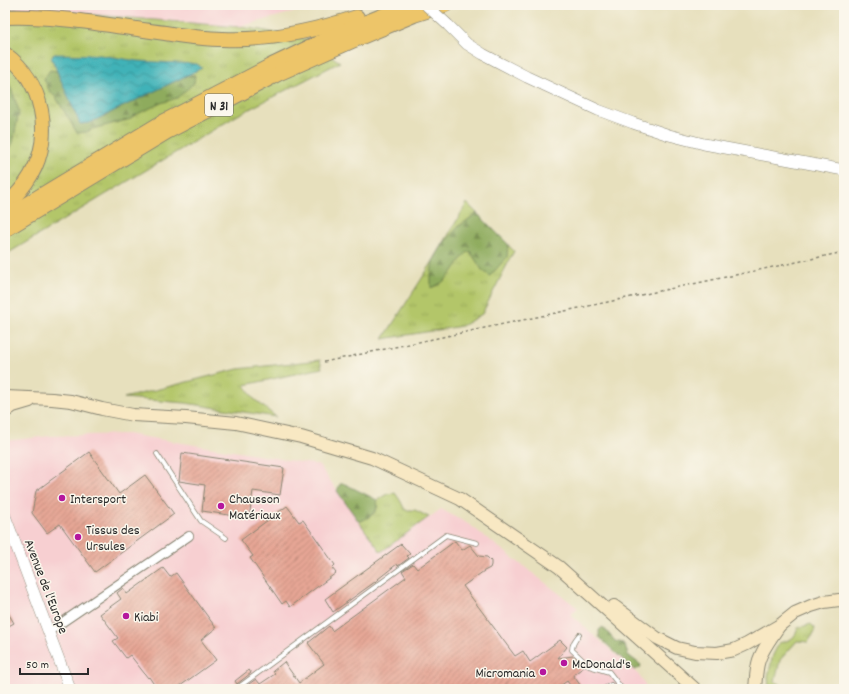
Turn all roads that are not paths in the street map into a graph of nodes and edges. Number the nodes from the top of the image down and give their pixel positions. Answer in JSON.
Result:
{"nodes":[{"id":1,"x":394,"y":5,"type":"edge"},
{"id":2,"x":409,"y":5,"type":"edge"},
{"id":3,"x":426,"y":5,"type":"edge"},
{"id":4,"x":445,"y":5,"type":"edge"},
{"id":5,"x":5,"y":17,"type":"edge"},
{"id":6,"x":5,"y":54,"type":"edge"},
{"id":7,"x":844,"y":170,"type":"edge"},
{"id":8,"x":5,"y":206,"type":"edge"},
{"id":9,"x":6,"y":226,"type":"edge"},
{"id":10,"x":5,"y":397,"type":"edge"},
{"id":11,"x":38,"y":399,"type":"junction"},
{"id":12,"x":5,"y":412,"type":"edge"},
{"id":13,"x":157,"y":454,"type":"dead end"},
{"id":14,"x":5,"y":516,"type":"edge"},
{"id":15,"x":189,"y":536,"type":"dead end"},
{"id":16,"x":226,"y":538,"type":"dead end"},
{"id":17,"x":477,"y":543,"type":"dead end"},
{"id":18,"x":559,"y":566,"type":"junction"},
{"id":19,"x":844,"y":601,"type":"edge"},
{"id":20,"x":780,"y":625,"type":"junction"},
{"id":21,"x":48,"y":632,"type":"junction"},
{"id":22,"x":579,"y":635,"type":"dead end"},
{"id":23,"x":611,"y":684,"type":"dead end"},
{"id":24,"x":70,"y":689,"type":"edge"},
{"id":25,"x":236,"y":689,"type":"edge"},
{"id":26,"x":604,"y":689,"type":"edge"},
{"id":27,"x":622,"y":689,"type":"edge"},
{"id":28,"x":695,"y":689,"type":"edge"},
{"id":29,"x":755,"y":689,"type":"edge"}],
"edges":[{"from":1,"to":5,"type":"highway"},
{"from":2,"to":9,"type":"highway","number":"N 31"},
{"from":3,"to":7,"type":"street","bridge":true},
{"from":4,"to":9,"type":"highway","number":"N 31"},
{"from":6,"to":8,"type":"highway"},
{"from":10,"to":11,"type":"main road"},
{"from":11,"to":12,"type":"main road"},
{"from":11,"to":18,"type":"main road"},
{"from":13,"to":16,"type":"lane"},
{"from":14,"to":21,"type":"street","name":"Avenue de l'Europe"},
{"from":15,"to":21,"type":"street"},
{"from":17,"to":25,"type":"lane"},
{"from":18,"to":20,"type":"main road"},
{"from":18,"to":28,"type":"main road"},
{"from":19,"to":20,"type":"main road"},
{"from":20,"to":29,"type":"main road"},
{"from":21,"to":24,"type":"street","name":"Avenue de l'Europe"},
{"from":22,"to":27,"type":"lane"},
{"from":23,"to":26,"type":"lane"}]}
